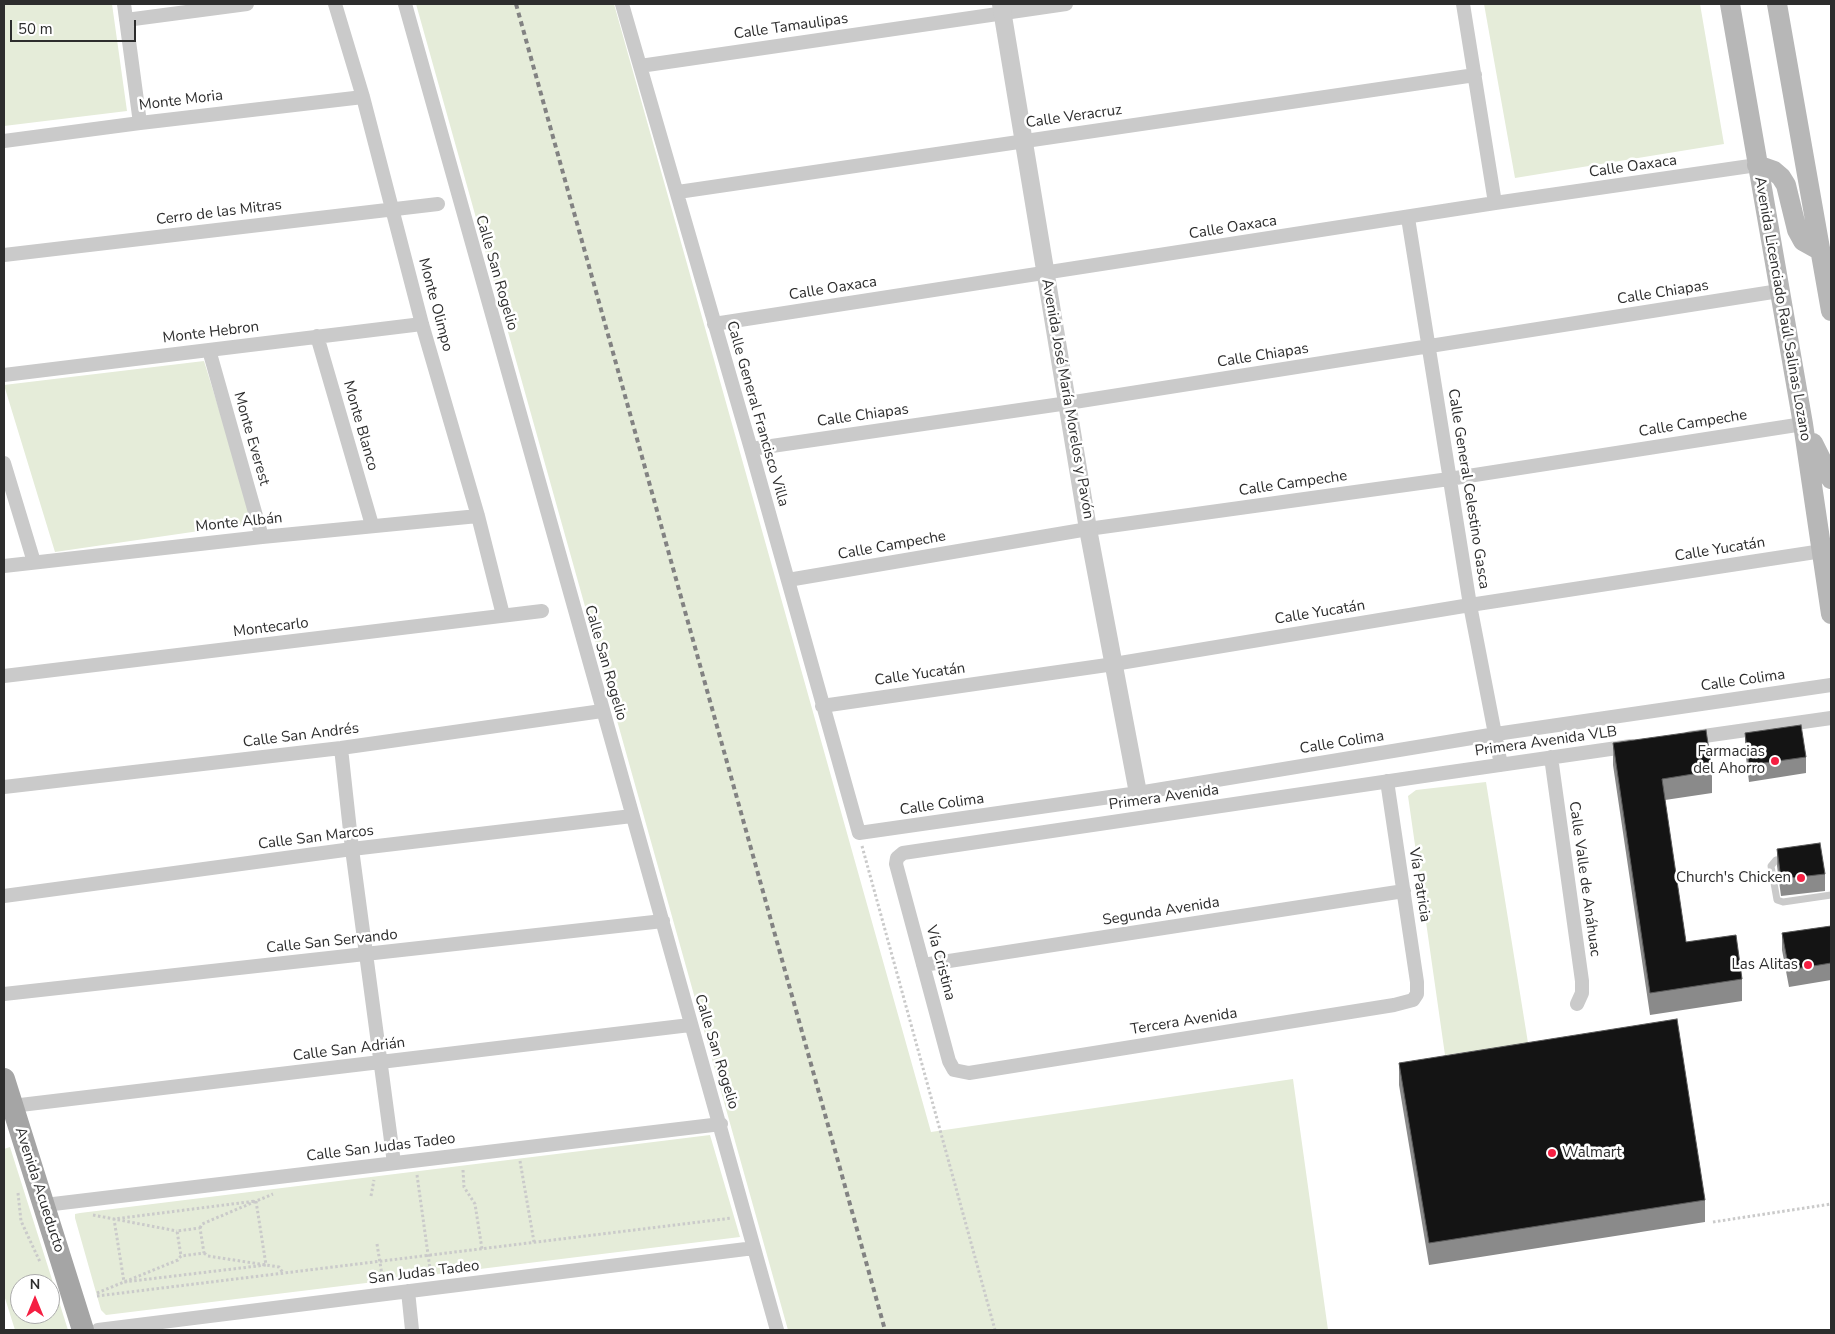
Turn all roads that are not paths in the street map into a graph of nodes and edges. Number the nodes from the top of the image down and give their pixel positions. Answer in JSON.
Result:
{"nodes":[{"id":1,"x":124,"y":4,"type":"edge"},
{"id":2,"x":247,"y":4,"type":"edge"},
{"id":3,"x":335,"y":4,"type":"edge"},
{"id":4,"x":404,"y":4,"type":"edge"},
{"id":5,"x":622,"y":4,"type":"edge"},
{"id":6,"x":1066,"y":4,"type":"edge"},
{"id":7,"x":1463,"y":4,"type":"edge"},
{"id":8,"x":1730,"y":4,"type":"edge"},
{"id":9,"x":1778,"y":4,"type":"edge"},
{"id":10,"x":1002,"y":8,"type":"edge"},
{"id":11,"x":126,"y":20,"type":"junction"},
{"id":12,"x":640,"y":66,"type":"junction"},
{"id":13,"x":1475,"y":75,"type":"junction"},
{"id":14,"x":363,"y":97,"type":"junction"},
{"id":15,"x":140,"y":122,"type":"junction"},
{"id":16,"x":4,"y":141,"type":"edge"},
{"id":17,"x":1023,"y":141,"type":"junction"},
{"id":18,"x":1757,"y":165,"type":"junction"},
{"id":19,"x":678,"y":192,"type":"junction"},
{"id":20,"x":1495,"y":203,"type":"junction"},
{"id":21,"x":438,"y":204,"type":"dead end"},
{"id":22,"x":393,"y":209,"type":"junction"},
{"id":23,"x":1408,"y":218,"type":"junction"},
{"id":24,"x":1826,"y":250,"type":"edge"},
{"id":25,"x":4,"y":255,"type":"edge"},
{"id":26,"x":1046,"y":274,"type":"junction"},
{"id":27,"x":1779,"y":291,"type":"junction"},
{"id":28,"x":1831,"y":308,"type":"edge"},
{"id":29,"x":1831,"y":311,"type":"edge"},
{"id":30,"x":422,"y":324,"type":"junction"},
{"id":31,"x":714,"y":324,"type":"junction"},
{"id":32,"x":317,"y":336,"type":"junction"},
{"id":33,"x":1428,"y":347,"type":"junction"},
{"id":34,"x":209,"y":350,"type":"junction"},
{"id":35,"x":4,"y":375,"type":"edge"},
{"id":36,"x":1068,"y":403,"type":"junction"},
{"id":37,"x":1803,"y":424,"type":"junction"},
{"id":38,"x":751,"y":448,"type":"junction"},
{"id":39,"x":4,"y":463,"type":"edge"},
{"id":40,"x":1449,"y":479,"type":"junction"},
{"id":41,"x":1831,"y":479,"type":"edge"},
{"id":42,"x":478,"y":516,"type":"junction"},
{"id":43,"x":372,"y":525,"type":"junction"},
{"id":44,"x":1088,"y":529,"type":"junction"},
{"id":45,"x":262,"y":537,"type":"junction"},
{"id":46,"x":1827,"y":551,"type":"edge"},
{"id":47,"x":34,"y":562,"type":"junction"},
{"id":48,"x":4,"y":566,"type":"edge"},
{"id":49,"x":788,"y":580,"type":"junction"},
{"id":50,"x":1470,"y":605,"type":"junction"},
{"id":51,"x":542,"y":611,"type":"dead end"},
{"id":52,"x":1831,"y":614,"type":"edge"},
{"id":53,"x":503,"y":615,"type":"junction"},
{"id":54,"x":1114,"y":664,"type":"junction"},
{"id":55,"x":4,"y":676,"type":"edge"},
{"id":56,"x":1831,"y":685,"type":"edge"},
{"id":57,"x":822,"y":706,"type":"junction"},
{"id":58,"x":602,"y":711,"type":"junction"},
{"id":59,"x":1831,"y":718,"type":"edge"},
{"id":60,"x":1496,"y":734,"type":"junction"},
{"id":61,"x":1674,"y":740,"type":"edge"},
{"id":62,"x":1646,"y":744,"type":"edge"},
{"id":63,"x":341,"y":748,"type":"junction"},
{"id":64,"x":1551,"y":758,"type":"junction"},
{"id":65,"x":1501,"y":765,"type":"junction"},
{"id":66,"x":1444,"y":773,"type":"joint"},
{"id":67,"x":1387,"y":781,"type":"junction"},
{"id":68,"x":4,"y":787,"type":"edge"},
{"id":69,"x":1138,"y":793,"type":"junction"},
{"id":70,"x":632,"y":816,"type":"junction"},
{"id":71,"x":859,"y":834,"type":"joint"},
{"id":72,"x":352,"y":849,"type":"junction"},
{"id":73,"x":1796,"y":857,"type":"edge"},
{"id":74,"x":896,"y":864,"type":"joint"},
{"id":75,"x":1404,"y":891,"type":"junction"},
{"id":76,"x":1831,"y":895,"type":"edge"},
{"id":77,"x":4,"y":896,"type":"edge"},
{"id":78,"x":663,"y":921,"type":"junction"},
{"id":79,"x":367,"y":955,"type":"junction"},
{"id":80,"x":923,"y":965,"type":"junction"},
{"id":81,"x":4,"y":994,"type":"edge"},
{"id":82,"x":1417,"y":994,"type":"joint"},
{"id":83,"x":1577,"y":1004,"type":"dead end"},
{"id":84,"x":690,"y":1026,"type":"junction"},
{"id":85,"x":380,"y":1062,"type":"junction"},
{"id":86,"x":954,"y":1070,"type":"joint"},
{"id":87,"x":4,"y":1080,"type":"edge"},
{"id":88,"x":12,"y":1106,"type":"junction"},
{"id":89,"x":720,"y":1124,"type":"junction"},
{"id":90,"x":12,"y":1135,"type":"edge"},
{"id":91,"x":394,"y":1163,"type":"junction"},
{"id":92,"x":45,"y":1205,"type":"junction"},
{"id":93,"x":754,"y":1248,"type":"junction"},
{"id":94,"x":408,"y":1291,"type":"junction"},
{"id":95,"x":83,"y":1330,"type":"edge"},
{"id":96,"x":98,"y":1330,"type":"edge"},
{"id":97,"x":412,"y":1330,"type":"edge"},
{"id":98,"x":777,"y":1330,"type":"edge"}],
"edges":[{"from":1,"to":11,"type":"street"},
{"from":2,"to":11,"type":"street"},
{"from":3,"to":14,"type":"street","name":"Monte Olimpo"},
{"from":4,"to":58,"type":"street","name":"Calle San Rogelio"},
{"from":5,"to":12,"type":"street","name":"Calle General Francisco Villa"},
{"from":6,"to":10,"type":"street","name":"Calle Tamaulipas"},
{"from":7,"to":13,"type":"street"},
{"from":8,"to":18,"type":"main road","name":"Avenida Licenciado Raúl Salinas Lozano"},
{"from":9,"to":24,"type":"main road"},
{"from":10,"to":12,"type":"street","name":"Calle Tamaulipas"},
{"from":10,"to":17,"type":"street","name":"Avenida José María Morelos y Pavón"},
{"from":11,"to":15,"type":"street"},
{"from":12,"to":19,"type":"street","name":"Calle General Francisco Villa"},
{"from":13,"to":17,"type":"street","name":"Calle Veracruz"},
{"from":13,"to":20,"type":"street"},
{"from":14,"to":15,"type":"street","name":"Monte Moria"},
{"from":14,"to":22,"type":"street","name":"Monte Olimpo"},
{"from":15,"to":16,"type":"street","name":"Monte Moria"},
{"from":17,"to":19,"type":"street","name":"Calle Veracruz"},
{"from":17,"to":26,"type":"street","name":"Avenida José María Morelos y Pavón"},
{"from":18,"to":20,"type":"street","name":"Calle Oaxaca"},
{"from":18,"to":24,"type":"main road"},
{"from":18,"to":27,"type":"main road","name":"Avenida Licenciado Raúl Salinas Lozano"},
{"from":19,"to":31,"type":"street","name":"Calle General Francisco Villa"},
{"from":20,"to":23,"type":"street","name":"Calle Oaxaca"},
{"from":21,"to":22,"type":"street","name":"Cerro de las Mitras"},
{"from":22,"to":25,"type":"street","name":"Cerro de las Mitras"},
{"from":22,"to":30,"type":"street","name":"Monte Olimpo"},
{"from":23,"to":26,"type":"street","name":"Calle Oaxaca"},
{"from":23,"to":33,"type":"street","name":"Calle General Celestino Gasca"},
{"from":24,"to":28,"type":"main road"},
{"from":26,"to":31,"type":"street","name":"Calle Oaxaca"},
{"from":26,"to":36,"type":"street","name":"Avenida José María Morelos y Pavón"},
{"from":27,"to":33,"type":"street","name":"Calle Chiapas"},
{"from":27,"to":37,"type":"main road","name":"Avenida Licenciado Raúl Salinas Lozano"},
{"from":28,"to":29,"type":"main road"},
{"from":30,"to":32,"type":"street","name":"Monte Hebron"},
{"from":30,"to":42,"type":"street","name":"Monte Olimpo"},
{"from":31,"to":38,"type":"street","name":"Calle General Francisco Villa"},
{"from":32,"to":34,"type":"street","name":"Monte Hebron"},
{"from":32,"to":43,"type":"street","name":"Monte Blanco"},
{"from":33,"to":36,"type":"street","name":"Calle Chiapas"},
{"from":33,"to":40,"type":"street","name":"Calle General Celestino Gasca"},
{"from":34,"to":35,"type":"street","name":"Monte Hebron"},
{"from":34,"to":45,"type":"street","name":"Monte Everest"},
{"from":36,"to":38,"type":"street","name":"Calle Chiapas"},
{"from":36,"to":44,"type":"street","name":"Avenida José María Morelos y Pavón"},
{"from":37,"to":40,"type":"street","name":"Calle Campeche"},
{"from":37,"to":41,"type":"main road"},
{"from":37,"to":46,"type":"main road","name":"Avenida Licenciado Raúl Salinas Lozano"},
{"from":38,"to":49,"type":"street","name":"Calle General Francisco Villa"},
{"from":39,"to":47,"type":"street"},
{"from":40,"to":44,"type":"street","name":"Calle Campeche"},
{"from":40,"to":50,"type":"street","name":"Calle General Celestino Gasca"},
{"from":42,"to":43,"type":"street","name":"Monte Albán"},
{"from":42,"to":53,"type":"street","name":"Monte Olimpo"},
{"from":43,"to":45,"type":"street","name":"Monte Albán"},
{"from":44,"to":49,"type":"street","name":"Calle Campeche"},
{"from":44,"to":54,"type":"street","name":"Avenida José María Morelos y Pavón"},
{"from":45,"to":47,"type":"street","name":"Monte Albán"},
{"from":46,"to":50,"type":"street","name":"Calle Yucatán"},
{"from":46,"to":52,"type":"main road","name":"Avenida Licenciado Raúl Salinas Lozano"},
{"from":47,"to":48,"type":"street","name":"Monte Albán"},
{"from":49,"to":57,"type":"street","name":"Calle General Francisco Villa"},
{"from":50,"to":54,"type":"street","name":"Calle Yucatán"},
{"from":50,"to":60,"type":"street","name":"Calle General Celestino Gasca"},
{"from":51,"to":53,"type":"street","name":"Montecarlo"},
{"from":53,"to":55,"type":"street","name":"Montecarlo"},
{"from":54,"to":57,"type":"street","name":"Calle Yucatán"},
{"from":54,"to":69,"type":"street","name":"Avenida José María Morelos y Pavón"},
{"from":56,"to":60,"type":"street","name":"Calle Colima"},
{"from":57,"to":71,"type":"street","name":"Calle General Francisco Villa"},
{"from":58,"to":63,"type":"street","name":"Calle San Andrés"},
{"from":58,"to":70,"type":"street","name":"Calle San Rogelio"},
{"from":59,"to":61,"type":"street"},
{"from":60,"to":65,"type":"street","name":"Calle General Celestino Gasca"},
{"from":60,"to":69,"type":"street","name":"Calle Colima"},
{"from":62,"to":64,"type":"street","name":"Primera Avenida VLB"},
{"from":63,"to":68,"type":"street","name":"Calle San Andrés"},
{"from":63,"to":72,"type":"street"},
{"from":64,"to":65,"type":"street","name":"Primera Avenida VLB"},
{"from":64,"to":83,"type":"street","name":"Calle Valle de Anáhuac"},
{"from":65,"to":66,"type":"street","name":"Primera Avenida VLB"},
{"from":66,"to":67,"type":"street","name":"Primera Avenida"},
{"from":67,"to":74,"type":"street","name":"Primera Avenida"},
{"from":67,"to":75,"type":"street","name":"Vía Patricia"},
{"from":69,"to":71,"type":"street","name":"Calle Colima"},
{"from":70,"to":72,"type":"street","name":"Calle San Marcos"},
{"from":70,"to":78,"type":"street","name":"Calle San Rogelio"},
{"from":72,"to":77,"type":"street","name":"Calle San Marcos"},
{"from":72,"to":79,"type":"street"},
{"from":73,"to":76,"type":"lane"},
{"from":74,"to":80,"type":"street","name":"Vía Cristina"},
{"from":75,"to":80,"type":"street","name":"Segunda Avenida"},
{"from":75,"to":82,"type":"street","name":"Vía Patricia"},
{"from":78,"to":79,"type":"street","name":"Calle San Servando"},
{"from":78,"to":84,"type":"street","name":"Calle San Rogelio"},
{"from":79,"to":81,"type":"street","name":"Calle San Servando"},
{"from":79,"to":85,"type":"street"},
{"from":80,"to":86,"type":"street","name":"Vía Cristina"},
{"from":82,"to":86,"type":"street","name":"Tercera Avenida"},
{"from":84,"to":85,"type":"street","name":"Calle San Adrián"},
{"from":84,"to":89,"type":"street","name":"Calle San Rogelio"},
{"from":85,"to":88,"type":"street","name":"Calle San Adrián"},
{"from":85,"to":91,"type":"street"},
{"from":87,"to":88,"type":"main road","name":"Avenida Acueducto"},
{"from":88,"to":90,"type":"main road","name":"Avenida Acueducto"},
{"from":89,"to":91,"type":"street","name":"Calle San Judas Tadeo"},
{"from":89,"to":93,"type":"street","name":"Calle San Rogelio"},
{"from":90,"to":92,"type":"main road","name":"Avenida Acueducto"},
{"from":91,"to":92,"type":"street","name":"Calle San Judas Tadeo"},
{"from":92,"to":95,"type":"main road","name":"Avenida Acueducto"},
{"from":93,"to":94,"type":"street","name":"San Judas Tadeo"},
{"from":93,"to":98,"type":"street","name":"Calle San Rogelio"},
{"from":94,"to":96,"type":"street","name":"San Judas Tadeo"},
{"from":94,"to":97,"type":"street"}]}
